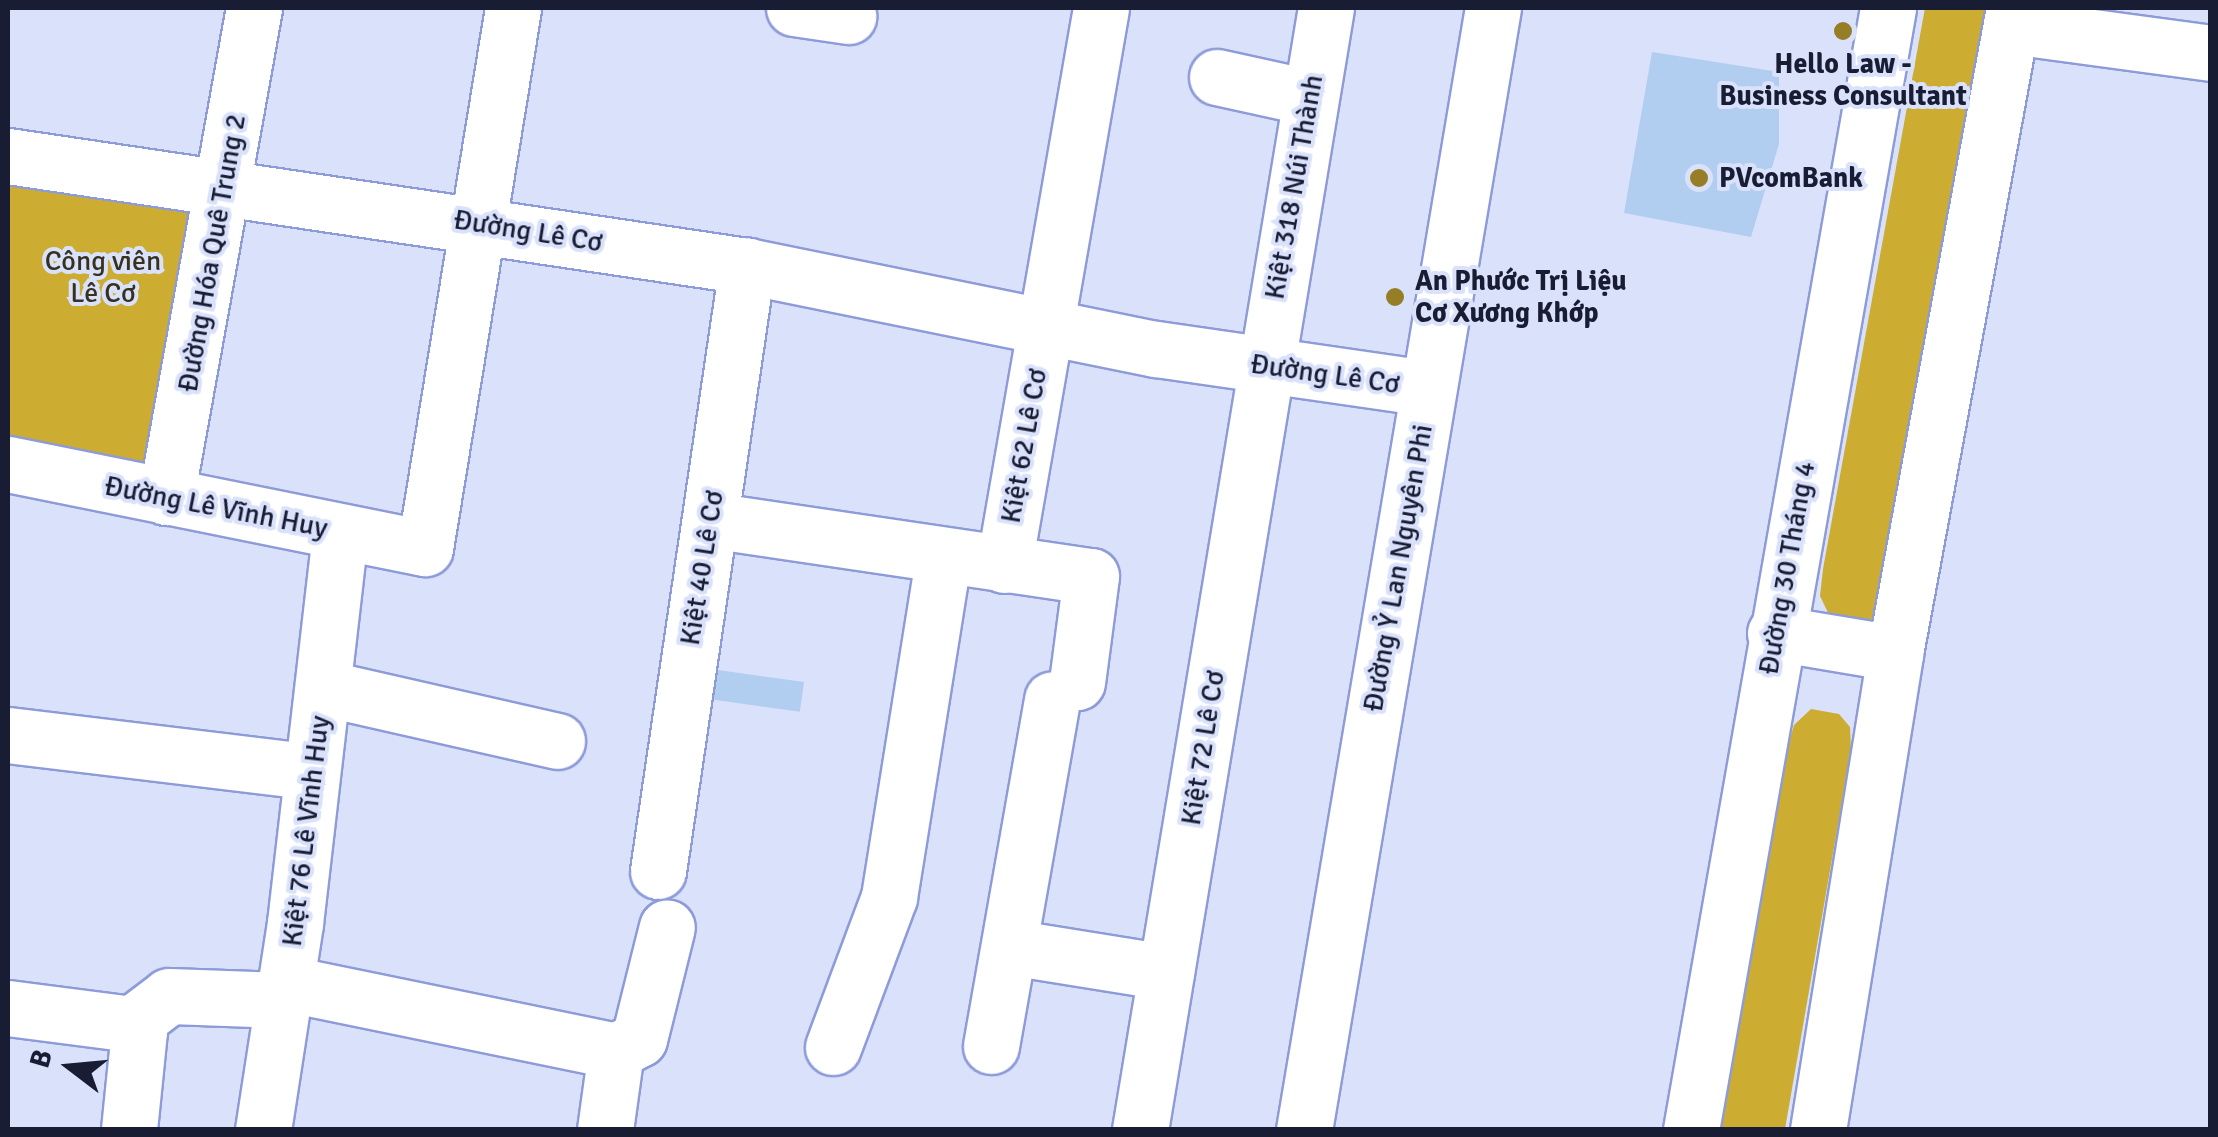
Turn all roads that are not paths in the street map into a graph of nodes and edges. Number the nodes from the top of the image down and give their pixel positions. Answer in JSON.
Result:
{"nodes":[{"id":1,"x":254,"y":8,"type":"edge"},
{"id":2,"x":513,"y":8,"type":"edge"},
{"id":3,"x":794,"y":8,"type":"edge"},
{"id":4,"x":1100,"y":8,"type":"edge"},
{"id":5,"x":1326,"y":8,"type":"edge"},
{"id":6,"x":1493,"y":8,"type":"edge"},
{"id":7,"x":1888,"y":8,"type":"edge"},
{"id":8,"x":848,"y":16,"type":"dead end"},
{"id":9,"x":2012,"y":17,"type":"edge"},
{"id":10,"x":2210,"y":54,"type":"edge"},
{"id":11,"x":1217,"y":77,"type":"dead end"},
{"id":12,"x":1308,"y":97,"type":"junction"},
{"id":13,"x":8,"y":156,"type":"edge"},
{"id":14,"x":226,"y":189,"type":"junction"},
{"id":15,"x":479,"y":222,"type":"junction"},
{"id":16,"x":747,"y":266,"type":"junction"},
{"id":17,"x":1045,"y":328,"type":"junction"},
{"id":18,"x":1264,"y":366,"type":"junction"},
{"id":19,"x":1428,"y":388,"type":"junction"},
{"id":20,"x":8,"y":464,"type":"edge"},
{"id":21,"x":166,"y":497,"type":"junction"},
{"id":22,"x":710,"y":520,"type":"junction"},
{"id":23,"x":340,"y":532,"type":"junction"},
{"id":24,"x":944,"y":555,"type":"junction"},
{"id":25,"x":1004,"y":565,"type":"junction"},
{"id":26,"x":1775,"y":632,"type":"junction"},
{"id":27,"x":1895,"y":652,"type":"junction"},
{"id":28,"x":324,"y":688,"type":"junction"},
{"id":29,"x":8,"y":736,"type":"edge"},
{"id":30,"x":557,"y":741,"type":"dead end"},
{"id":31,"x":312,"y":772,"type":"junction"},
{"id":32,"x":658,"y":871,"type":"dead end"},
{"id":33,"x":667,"y":927,"type":"dead end"},
{"id":34,"x":1010,"y":947,"type":"junction"},
{"id":35,"x":1166,"y":972,"type":"junction"},
{"id":36,"x":284,"y":992,"type":"junction"},
{"id":37,"x":8,"y":1008,"type":"edge"},
{"id":38,"x":132,"y":1024,"type":"junction"},
{"id":39,"x":991,"y":1046,"type":"dead end"},
{"id":40,"x":833,"y":1047,"type":"dead end"},
{"id":41,"x":616,"y":1051,"type":"junction"},
{"id":42,"x":129,"y":1130,"type":"edge"},
{"id":43,"x":263,"y":1130,"type":"edge"},
{"id":44,"x":605,"y":1130,"type":"edge"},
{"id":45,"x":1140,"y":1130,"type":"edge"},
{"id":46,"x":1304,"y":1130,"type":"edge"},
{"id":47,"x":1690,"y":1130,"type":"edge"},
{"id":48,"x":1818,"y":1130,"type":"edge"}],
"edges":[{"from":1,"to":14,"type":"street","name":"Đường Hóa Quê Trung 2"},
{"from":2,"to":15,"type":"street"},
{"from":3,"to":8,"type":"street"},
{"from":4,"to":17,"type":"street"},
{"from":5,"to":12,"type":"street","name":"Kiệt 318 Núi Thành"},
{"from":6,"to":19,"type":"street","name":"Đường Ỷ Lan Nguyên Phi"},
{"from":7,"to":26,"type":"street","name":"Đường 30 Tháng 4"},
{"from":9,"to":10,"type":"street"},
{"from":9,"to":27,"type":"street"},
{"from":11,"to":12,"type":"street"},
{"from":12,"to":18,"type":"street","name":"Kiệt 318 Núi Thành"},
{"from":13,"to":14,"type":"street","name":"Đường Lê Cơ"},
{"from":14,"to":15,"type":"street","name":"Đường Lê Cơ"},
{"from":14,"to":21,"type":"street","name":"Đường Hóa Quê Trung 2"},
{"from":15,"to":16,"type":"street","name":"Đường Lê Cơ"},
{"from":15,"to":23,"type":"street","name":"Đường Lê Vĩnh Huy"},
{"from":16,"to":17,"type":"street","name":"Đường Lê Cơ"},
{"from":16,"to":22,"type":"street","name":"Kiệt 40 Lê Cơ"},
{"from":17,"to":18,"type":"street","name":"Đường Lê Cơ"},
{"from":17,"to":25,"type":"street","name":"Kiệt 62 Lê Cơ"},
{"from":18,"to":19,"type":"street","name":"Đường Lê Cơ"},
{"from":18,"to":35,"type":"street","name":"Kiệt 72 Lê Cơ"},
{"from":19,"to":46,"type":"street","name":"Đường Ỷ Lan Nguyên Phi"},
{"from":20,"to":21,"type":"street","name":"Đường Lê Vĩnh Huy"},
{"from":21,"to":23,"type":"street","name":"Đường Lê Vĩnh Huy"},
{"from":22,"to":24,"type":"street"},
{"from":22,"to":32,"type":"street","name":"Kiệt 40 Lê Cơ"},
{"from":23,"to":28,"type":"street","name":"Kiệt 76 Lê Vĩnh Huy"},
{"from":24,"to":25,"type":"street"},
{"from":24,"to":40,"type":"street"},
{"from":25,"to":34,"type":"street"},
{"from":26,"to":27,"type":"street"},
{"from":26,"to":47,"type":"street","name":"Đường 30 Tháng 4"},
{"from":27,"to":48,"type":"street"},
{"from":28,"to":30,"type":"street"},
{"from":28,"to":31,"type":"street","name":"Kiệt 76 Lê Vĩnh Huy"},
{"from":29,"to":31,"type":"street"},
{"from":31,"to":36,"type":"street","name":"Kiệt 76 Lê Vĩnh Huy"},
{"from":33,"to":41,"type":"street"},
{"from":34,"to":35,"type":"street"},
{"from":34,"to":39,"type":"street"},
{"from":35,"to":45,"type":"street","name":"Kiệt 72 Lê Cơ"},
{"from":36,"to":38,"type":"street"},
{"from":36,"to":41,"type":"street"},
{"from":36,"to":43,"type":"street","name":"Kiệt 76 Lê Vĩnh Huy"},
{"from":37,"to":38,"type":"street"},
{"from":38,"to":42,"type":"street"},
{"from":41,"to":44,"type":"street"}]}
